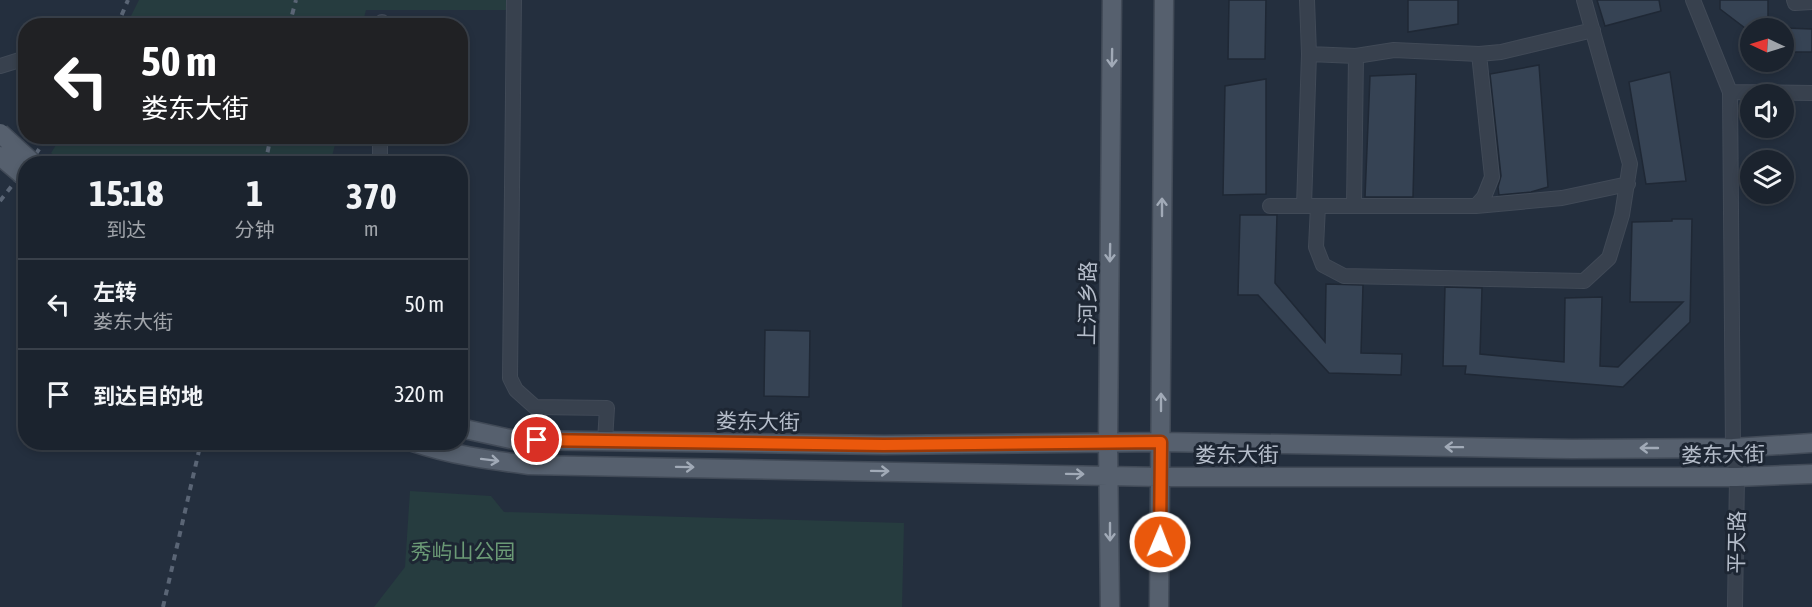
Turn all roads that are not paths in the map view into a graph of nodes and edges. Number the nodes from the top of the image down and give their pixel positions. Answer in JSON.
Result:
{"nodes":[{"id":1,"x":514,"y":0,"type":"edge"},
{"id":2,"x":1112,"y":0,"type":"edge"},
{"id":3,"x":1164,"y":0,"type":"edge"},
{"id":4,"x":1307,"y":0,"type":"edge"},
{"id":5,"x":1584,"y":0,"type":"edge"},
{"id":6,"x":1693,"y":0,"type":"edge"},
{"id":7,"x":1794,"y":0,"type":"edge"},
{"id":8,"x":1812,"y":2,"type":"edge"},
{"id":9,"x":1593,"y":30,"type":"junction"},
{"id":10,"x":1309,"y":54,"type":"junction"},
{"id":11,"x":1479,"y":54,"type":"junction"},
{"id":12,"x":1356,"y":56,"type":"junction"},
{"id":13,"x":18,"y":60,"type":"edge"},
{"id":14,"x":0,"y":66,"type":"edge"},
{"id":15,"x":1730,"y":92,"type":"junction"},
{"id":16,"x":1812,"y":93,"type":"edge"},
{"id":17,"x":0,"y":133,"type":"edge"},
{"id":18,"x":0,"y":156,"type":"edge"},
{"id":19,"x":25,"y":156,"type":"edge"},
{"id":20,"x":18,"y":171,"type":"edge"},
{"id":21,"x":1628,"y":184,"type":"junction"},
{"id":22,"x":1269,"y":206,"type":"dead end"},
{"id":23,"x":1311,"y":206,"type":"junction"},
{"id":24,"x":1354,"y":206,"type":"junction"},
{"id":25,"x":1476,"y":206,"type":"junction"},
{"id":26,"x":468,"y":430,"type":"edge"},
{"id":27,"x":605,"y":441,"type":"junction"},
{"id":28,"x":1161,"y":442,"type":"junction"},
{"id":29,"x":1812,"y":443,"type":"edge"},
{"id":30,"x":1108,"y":444,"type":"junction"},
{"id":31,"x":1733,"y":448,"type":"junction"},
{"id":32,"x":434,"y":450,"type":"edge"},
{"id":33,"x":1812,"y":474,"type":"edge"},
{"id":34,"x":1110,"y":475,"type":"junction"},
{"id":35,"x":1161,"y":477,"type":"junction"},
{"id":36,"x":1737,"y":477,"type":"junction"},
{"id":37,"x":1110,"y":607,"type":"edge"},
{"id":38,"x":1159,"y":607,"type":"edge"},
{"id":39,"x":1735,"y":607,"type":"edge"}],
"edges":[{"from":1,"to":27,"type":"street"},
{"from":2,"to":30,"type":"main road","name":"上河乡路","one_way":true},
{"from":28,"to":3,"type":"main road","one_way":true},
{"from":4,"to":10,"type":"street"},
{"from":5,"to":9,"type":"street"},
{"from":6,"to":15,"type":"street"},
{"from":7,"to":8,"type":"street"},
{"from":9,"to":11,"type":"street"},
{"from":9,"to":21,"type":"street"},
{"from":10,"to":12,"type":"street"},
{"from":10,"to":23,"type":"street"},
{"from":11,"to":12,"type":"street"},
{"from":11,"to":25,"type":"street"},
{"from":12,"to":24,"type":"street"},
{"from":13,"to":14,"type":"street"},
{"from":15,"to":16,"type":"street"},
{"from":15,"to":31,"type":"street","name":"平天路"},
{"from":17,"to":19,"type":"main road","bridge":true},
{"from":18,"to":20,"type":"main road","bridge":true},
{"from":21,"to":23,"type":"street"},
{"from":21,"to":25,"type":"street"},
{"from":22,"to":23,"type":"street"},
{"from":23,"to":24,"type":"street"},
{"from":24,"to":25,"type":"street"},
{"from":26,"to":27,"type":"main road","name":"娄东大街"},
{"from":27,"to":30,"type":"main road","name":"娄东大街"},
{"from":28,"to":30,"type":"main road","name":"娄东大街"},
{"from":31,"to":28,"type":"main road","name":"娄东大街","one_way":true},
{"from":28,"to":35,"type":"main road"},
{"from":29,"to":31,"type":"main road","name":"娄东大街"},
{"from":30,"to":34,"type":"main road","name":"上河乡路"},
{"from":31,"to":36,"type":"street","name":"平天路"},
{"from":32,"to":34,"type":"main road","name":"娄东大街","one_way":true},
{"from":33,"to":36,"type":"main road","name":"娄东大街"},
{"from":34,"to":35,"type":"main road","name":"娄东大街"},
{"from":34,"to":37,"type":"main road","name":"上河乡路","one_way":true},
{"from":35,"to":36,"type":"main road","name":"娄东大街"},
{"from":35,"to":38,"type":"main road"},
{"from":36,"to":39,"type":"street","name":"平天路"}]}
